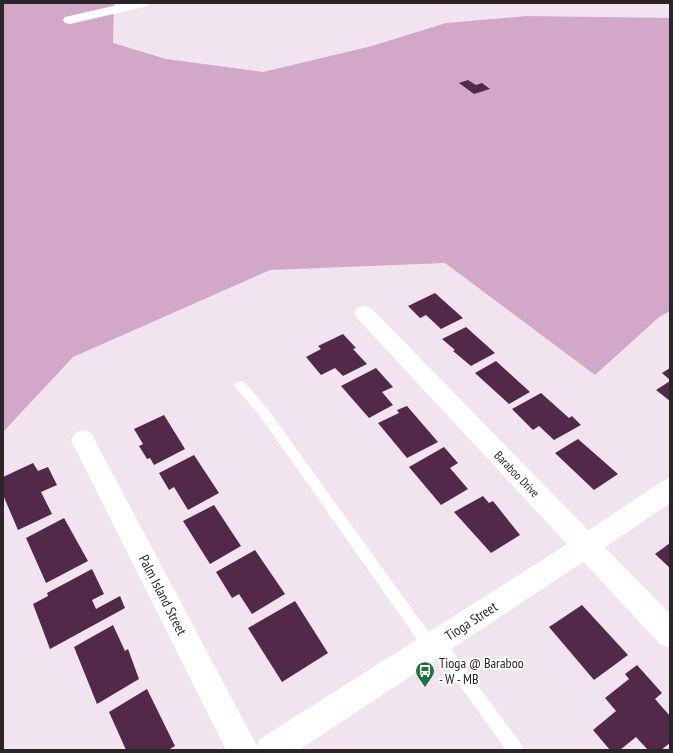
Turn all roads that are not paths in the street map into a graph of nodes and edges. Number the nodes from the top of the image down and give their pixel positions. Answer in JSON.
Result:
{"nodes":[{"id":1,"x":143,"y":3,"type":"edge"},
{"id":2,"x":70,"y":20,"type":"dead end"},
{"id":3,"x":364,"y":313,"type":"dead end"},
{"id":4,"x":240,"y":385,"type":"dead end"},
{"id":5,"x":84,"y":440,"type":"dead end"},
{"id":6,"x":670,"y":489,"type":"edge"},
{"id":7,"x":586,"y":546,"type":"junction"},
{"id":8,"x":670,"y":634,"type":"edge"},
{"id":9,"x":434,"y":644,"type":"junction"},
{"id":10,"x":243,"y":750,"type":"edge"},
{"id":11,"x":271,"y":750,"type":"edge"},
{"id":12,"x":515,"y":750,"type":"edge"}],
"edges":[{"from":1,"to":2,"type":"street"},
{"from":3,"to":7,"type":"street","name":"Baraboo Drive"},
{"from":4,"to":9,"type":"lane"},
{"from":5,"to":10,"type":"street","name":"Palm Island Street"},
{"from":6,"to":7,"type":"street","name":"Tioga Street"},
{"from":7,"to":8,"type":"street","name":"Baraboo Drive"},
{"from":7,"to":9,"type":"street","name":"Tioga Street"},
{"from":9,"to":11,"type":"street","name":"Tioga Street"},
{"from":9,"to":12,"type":"lane"}]}
